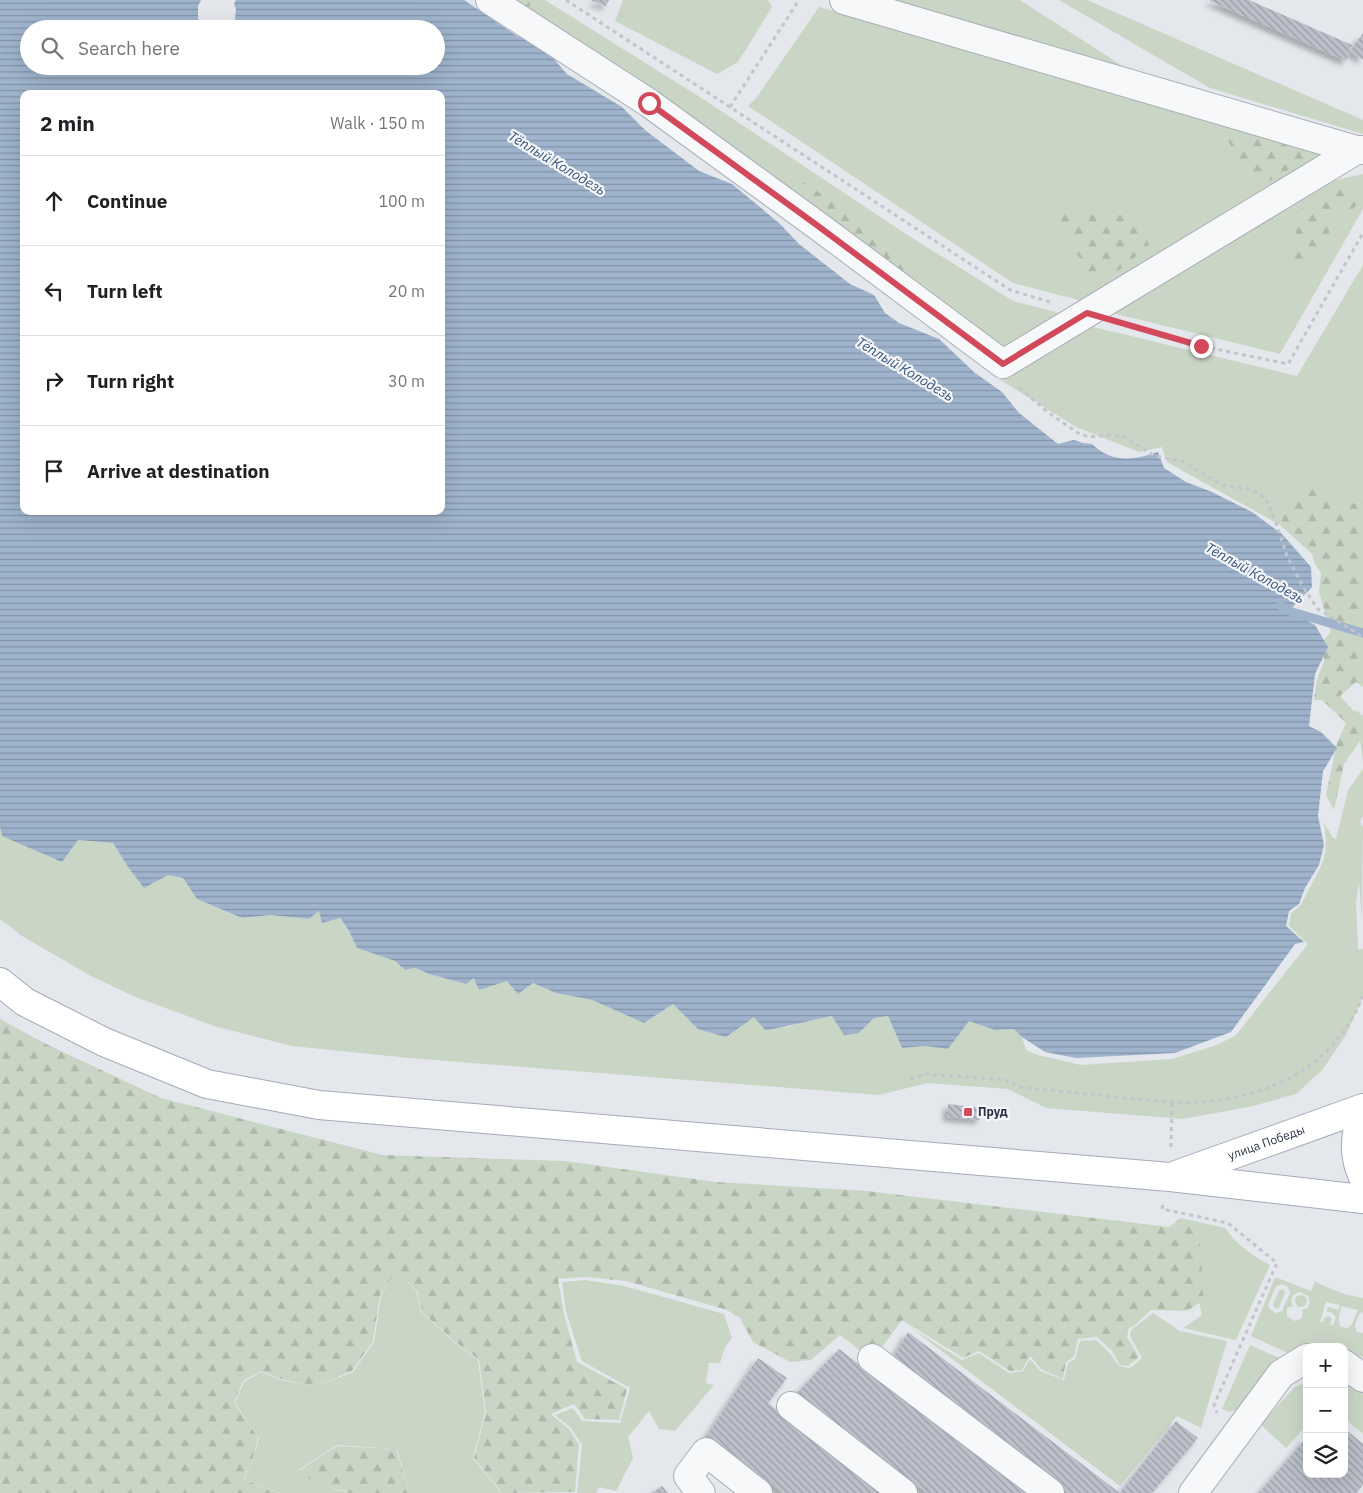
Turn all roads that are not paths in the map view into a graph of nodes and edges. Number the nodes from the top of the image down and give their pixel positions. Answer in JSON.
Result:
{"nodes":[{"id":1,"x":490,"y":0,"type":"edge"},
{"id":2,"x":844,"y":0,"type":"edge"},
{"id":3,"x":1360,"y":150,"type":"edge"},
{"id":4,"x":0,"y":982,"type":"edge"},
{"id":5,"x":1363,"y":1108,"type":"edge"},
{"id":6,"x":1363,"y":1116,"type":"edge"},
{"id":7,"x":1170,"y":1177,"type":"junction"},
{"id":8,"x":1363,"y":1177,"type":"edge"},
{"id":9,"x":1363,"y":1199,"type":"edge"},
{"id":10,"x":872,"y":1358,"type":"dead end"},
{"id":11,"x":1303,"y":1360,"type":"edge"},
{"id":12,"x":1348,"y":1367,"type":"edge"},
{"id":13,"x":1363,"y":1378,"type":"edge"},
{"id":14,"x":791,"y":1406,"type":"dead end"},
{"id":15,"x":747,"y":1490,"type":"edge"},
{"id":16,"x":701,"y":1493,"type":"edge"},
{"id":17,"x":903,"y":1493,"type":"edge"},
{"id":18,"x":1050,"y":1493,"type":"edge"},
{"id":19,"x":1194,"y":1493,"type":"edge"}],
"edges":[{"from":1,"to":3,"type":"street"},
{"from":2,"to":3,"type":"street"},
{"from":4,"to":7,"type":"main road"},
{"from":5,"to":7,"type":"main road","name":"улица Победы"},
{"from":6,"to":8,"type":"main road"},
{"from":7,"to":9,"type":"main road"},
{"from":10,"to":18,"type":"street"},
{"from":11,"to":19,"type":"street"},
{"from":12,"to":13,"type":"street"},
{"from":14,"to":17,"type":"street"},
{"from":15,"to":16,"type":"street"}]}
